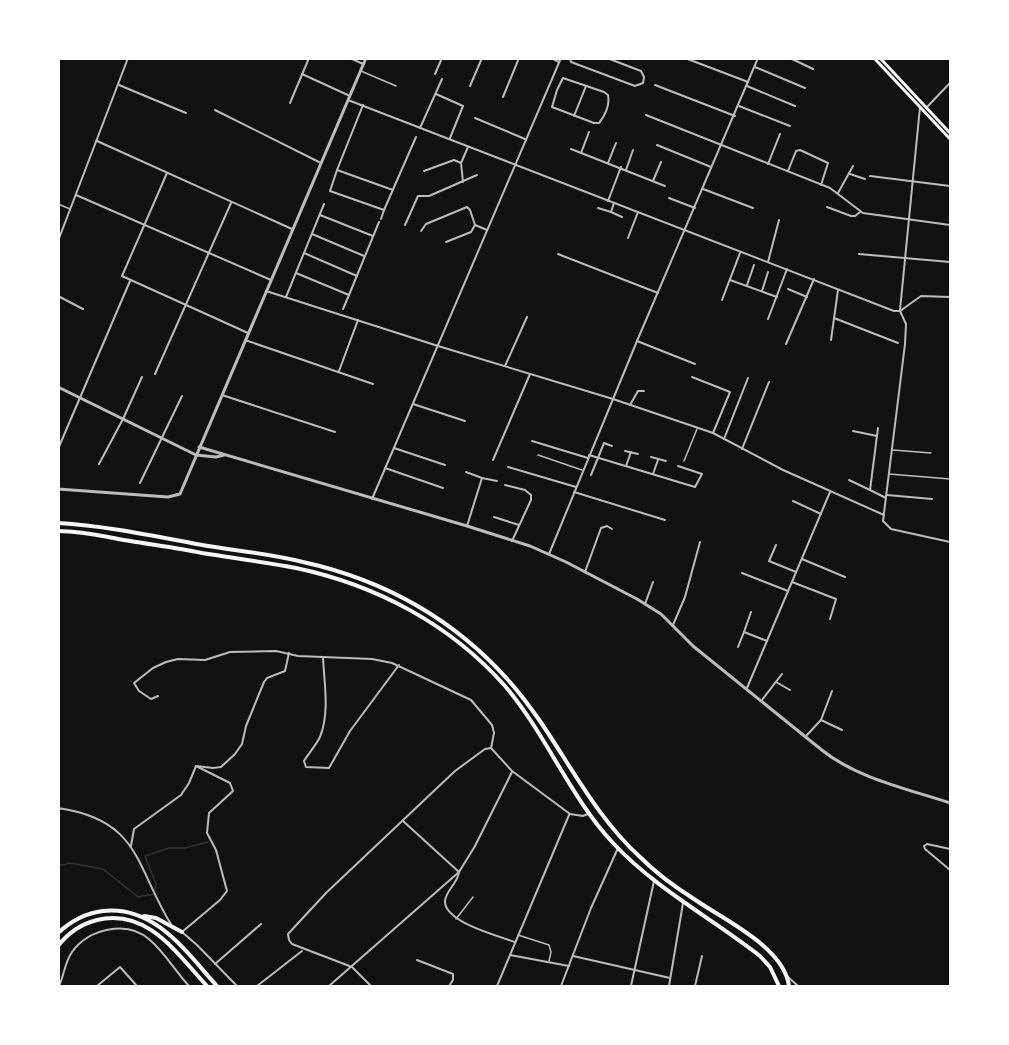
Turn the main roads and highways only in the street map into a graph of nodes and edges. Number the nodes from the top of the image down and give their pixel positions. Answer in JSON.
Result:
{"nodes":[{"id":1,"x":874,"y":58,"type":"edge"},
{"id":2,"x":880,"y":58,"type":"edge"},
{"id":3,"x":926,"y":109,"type":"junction"},
{"id":4,"x":951,"y":133,"type":"edge"},
{"id":5,"x":951,"y":139,"type":"edge"},
{"id":6,"x":58,"y":523,"type":"edge"},
{"id":7,"x":58,"y":531,"type":"edge"},
{"id":8,"x":141,"y":916,"type":"junction"},
{"id":9,"x":182,"y":932,"type":"road end"},
{"id":10,"x":58,"y":933,"type":"edge"},
{"id":11,"x":58,"y":946,"type":"edge"},
{"id":12,"x":207,"y":987,"type":"edge"},
{"id":13,"x":217,"y":987,"type":"edge"},
{"id":14,"x":779,"y":987,"type":"edge"},
{"id":15,"x":789,"y":987,"type":"edge"}],
"edges":[{"from":1,"to":3,"type":"main road"},
{"from":2,"to":3,"type":"main road"},
{"from":3,"to":4,"type":"main road"},
{"from":3,"to":5,"type":"main road"},
{"from":6,"to":15,"type":"highway"},
{"from":7,"to":14,"type":"highway"},
{"from":8,"to":9,"type":"highway"},
{"from":8,"to":10,"type":"highway"},
{"from":8,"to":13,"type":"highway"},
{"from":11,"to":12,"type":"highway"}]}
